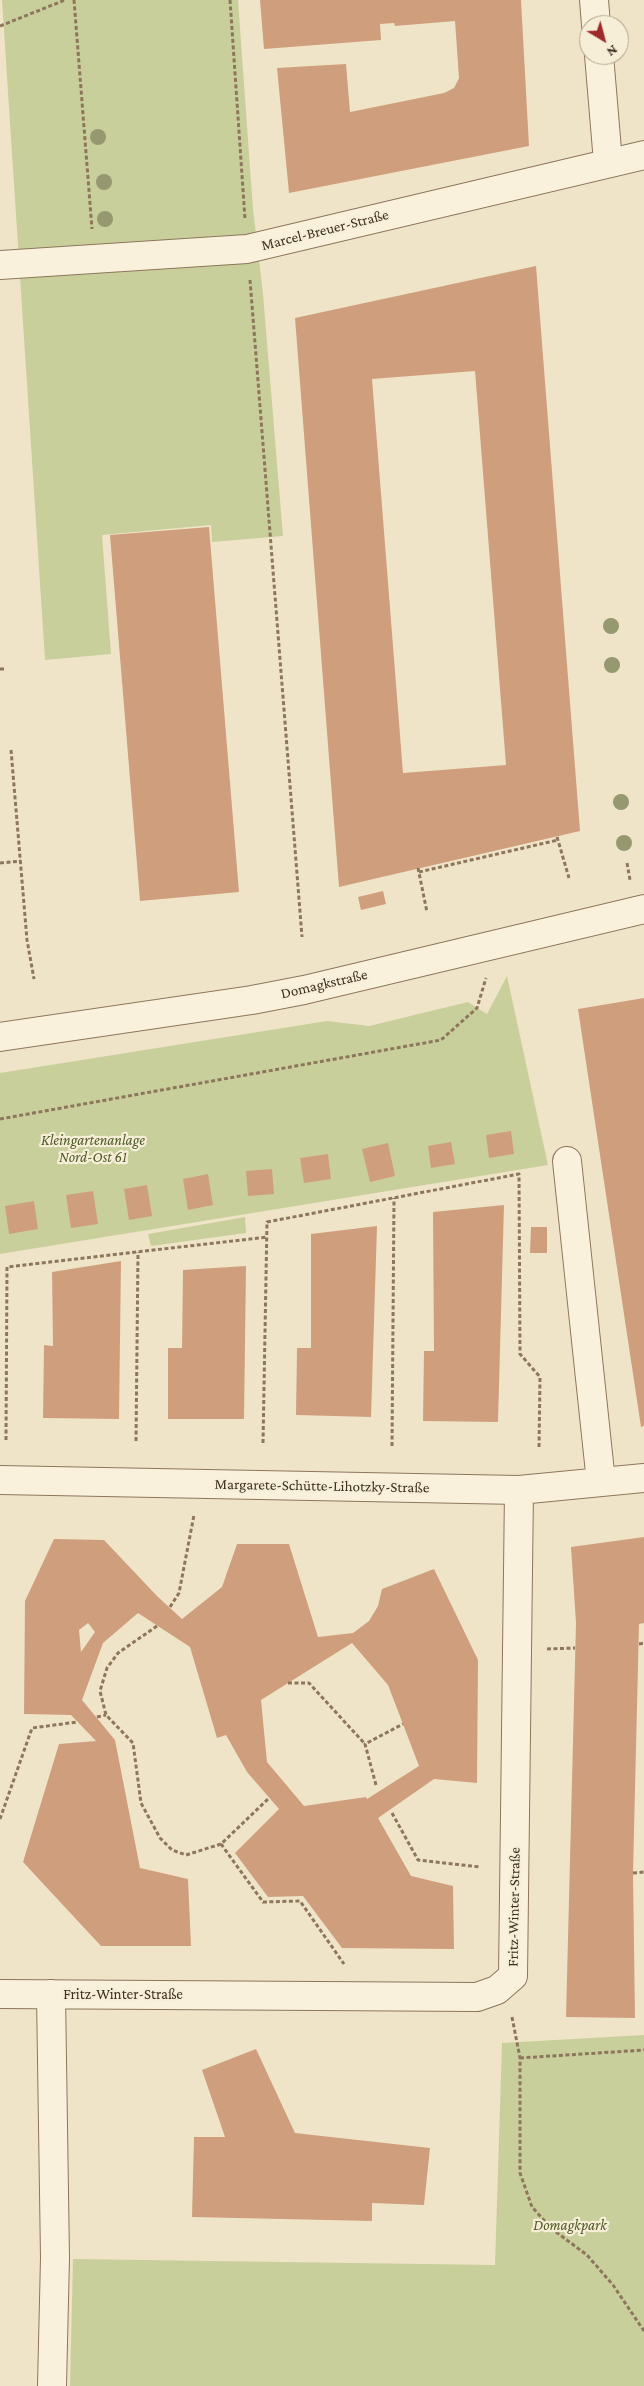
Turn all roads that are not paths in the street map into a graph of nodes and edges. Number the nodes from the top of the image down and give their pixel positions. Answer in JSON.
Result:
{"nodes":[{"id":1,"x":594,"y":0,"type":"edge"},
{"id":2,"x":595,"y":15,"type":"edge"},
{"id":3,"x":600,"y":65,"type":"edge"},
{"id":4,"x":644,"y":156,"type":"edge"},
{"id":5,"x":608,"y":162,"type":"junction"},
{"id":6,"x":0,"y":266,"type":"edge"},
{"id":7,"x":644,"y":909,"type":"edge"},
{"id":8,"x":0,"y":1037,"type":"edge"},
{"id":9,"x":567,"y":1161,"type":"dead end"},
{"id":10,"x":644,"y":1478,"type":"edge"},
{"id":11,"x":0,"y":1480,"type":"edge"},
{"id":12,"x":601,"y":1482,"type":"junction"},
{"id":13,"x":519,"y":1490,"type":"junction"},
{"id":14,"x":0,"y":1994,"type":"edge"},
{"id":15,"x":51,"y":1994,"type":"junction"},
{"id":16,"x":52,"y":2386,"type":"edge"}],
"edges":[{"from":1,"to":2,"type":"street"},
{"from":3,"to":5,"type":"street"},
{"from":4,"to":5,"type":"street","name":"Marcel-Breuer-Straße"},
{"from":5,"to":6,"type":"street","name":"Marcel-Breuer-Straße"},
{"from":7,"to":8,"type":"street","name":"Domagkstraße"},
{"from":9,"to":12,"type":"street"},
{"from":10,"to":12,"type":"street","name":"Margarete-Schütte-Lihotzky-Straße"},
{"from":11,"to":13,"type":"street","name":"Margarete-Schütte-Lihotzky-Straße"},
{"from":12,"to":13,"type":"street","name":"Margarete-Schütte-Lihotzky-Straße"},
{"from":13,"to":15,"type":"street","name":"Fritz-Winter-Straße"},
{"from":14,"to":15,"type":"street"},
{"from":15,"to":16,"type":"street"}]}
